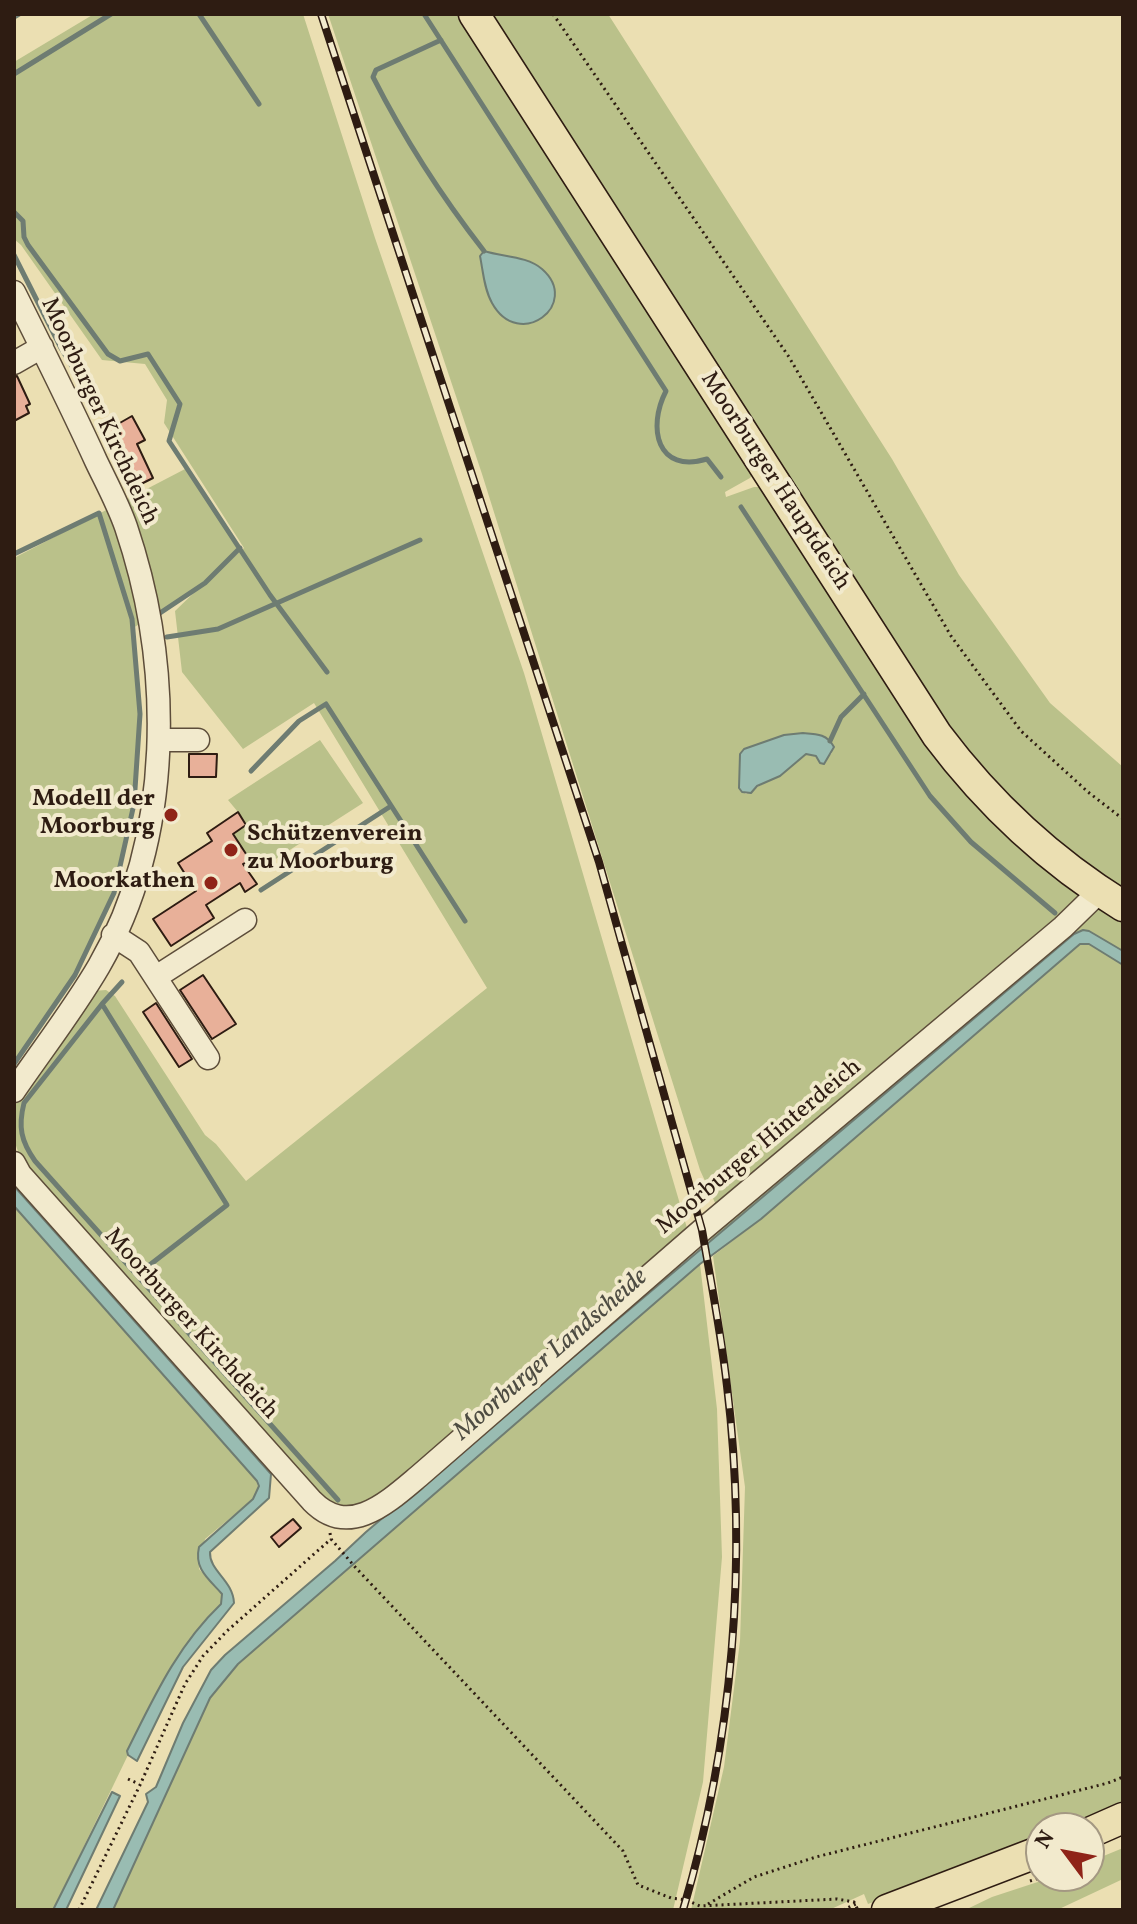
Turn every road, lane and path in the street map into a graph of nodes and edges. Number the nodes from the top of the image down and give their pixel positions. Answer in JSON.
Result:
{"nodes":[{"id":1,"x":474,"y":14,"type":"edge"},
{"id":2,"x":553,"y":14,"type":"edge"},
{"id":3,"x":14,"y":292,"type":"edge"},
{"id":4,"x":42,"y":347,"type":"junction"},
{"id":5,"x":14,"y":363,"type":"edge"},
{"id":6,"x":159,"y":740,"type":"junction"},
{"id":7,"x":198,"y":740,"type":"dead end"},
{"id":8,"x":1123,"y":819,"type":"edge"},
{"id":9,"x":1112,"y":898,"type":"edge"},
{"id":10,"x":245,"y":920,"type":"dead end"},
{"id":11,"x":113,"y":935,"type":"junction"},
{"id":12,"x":156,"y":977,"type":"junction"},
{"id":13,"x":208,"y":1058,"type":"dead end"},
{"id":14,"x":14,"y":1091,"type":"edge"},
{"id":15,"x":14,"y":1163,"type":"edge"},
{"id":16,"x":332,"y":1528,"type":"junction"},
{"id":17,"x":1123,"y":1777,"type":"edge"},
{"id":18,"x":128,"y":1779,"type":"dead end"},
{"id":19,"x":140,"y":1785,"type":"junction"},
{"id":20,"x":1025,"y":1858,"type":"edge"},
{"id":21,"x":856,"y":1904,"type":"junction"},
{"id":22,"x":705,"y":1906,"type":"junction"},
{"id":23,"x":903,"y":1908,"type":"edge"},
{"id":24,"x":79,"y":1910,"type":"edge"},
{"id":25,"x":843,"y":1910,"type":"edge"},
{"id":26,"x":858,"y":1910,"type":"edge"}],
"edges":[{"from":1,"to":9,"type":"main road","name":"Moorburger Hauptdeich"},
{"from":2,"to":8,"type":"path"},
{"from":3,"to":4,"type":"street","name":"Moorburger Kirchdeich"},
{"from":4,"to":5,"type":"street"},
{"from":4,"to":6,"type":"street","name":"Moorburger Kirchdeich"},
{"from":6,"to":7,"type":"street"},
{"from":6,"to":11,"type":"street","name":"Moorburger Kirchdeich"},
{"from":9,"to":16,"type":"street","name":"Moorburger Hinterdeich"},
{"from":10,"to":12,"type":"street"},
{"from":11,"to":12,"type":"street"},
{"from":11,"to":14,"type":"street","name":"Moorburger Kirchdeich"},
{"from":12,"to":13,"type":"street"},
{"from":15,"to":16,"type":"street","name":"Moorburger Kirchdeich"},
{"from":16,"to":19,"type":"path"},
{"from":16,"to":22,"type":"path"},
{"from":17,"to":22,"type":"path"},
{"from":18,"to":19,"type":"path"},
{"from":19,"to":24,"type":"path"},
{"from":20,"to":23,"type":"main road"},
{"from":21,"to":22,"type":"path"},
{"from":21,"to":25,"type":"path"},
{"from":21,"to":26,"type":"path"}]}
